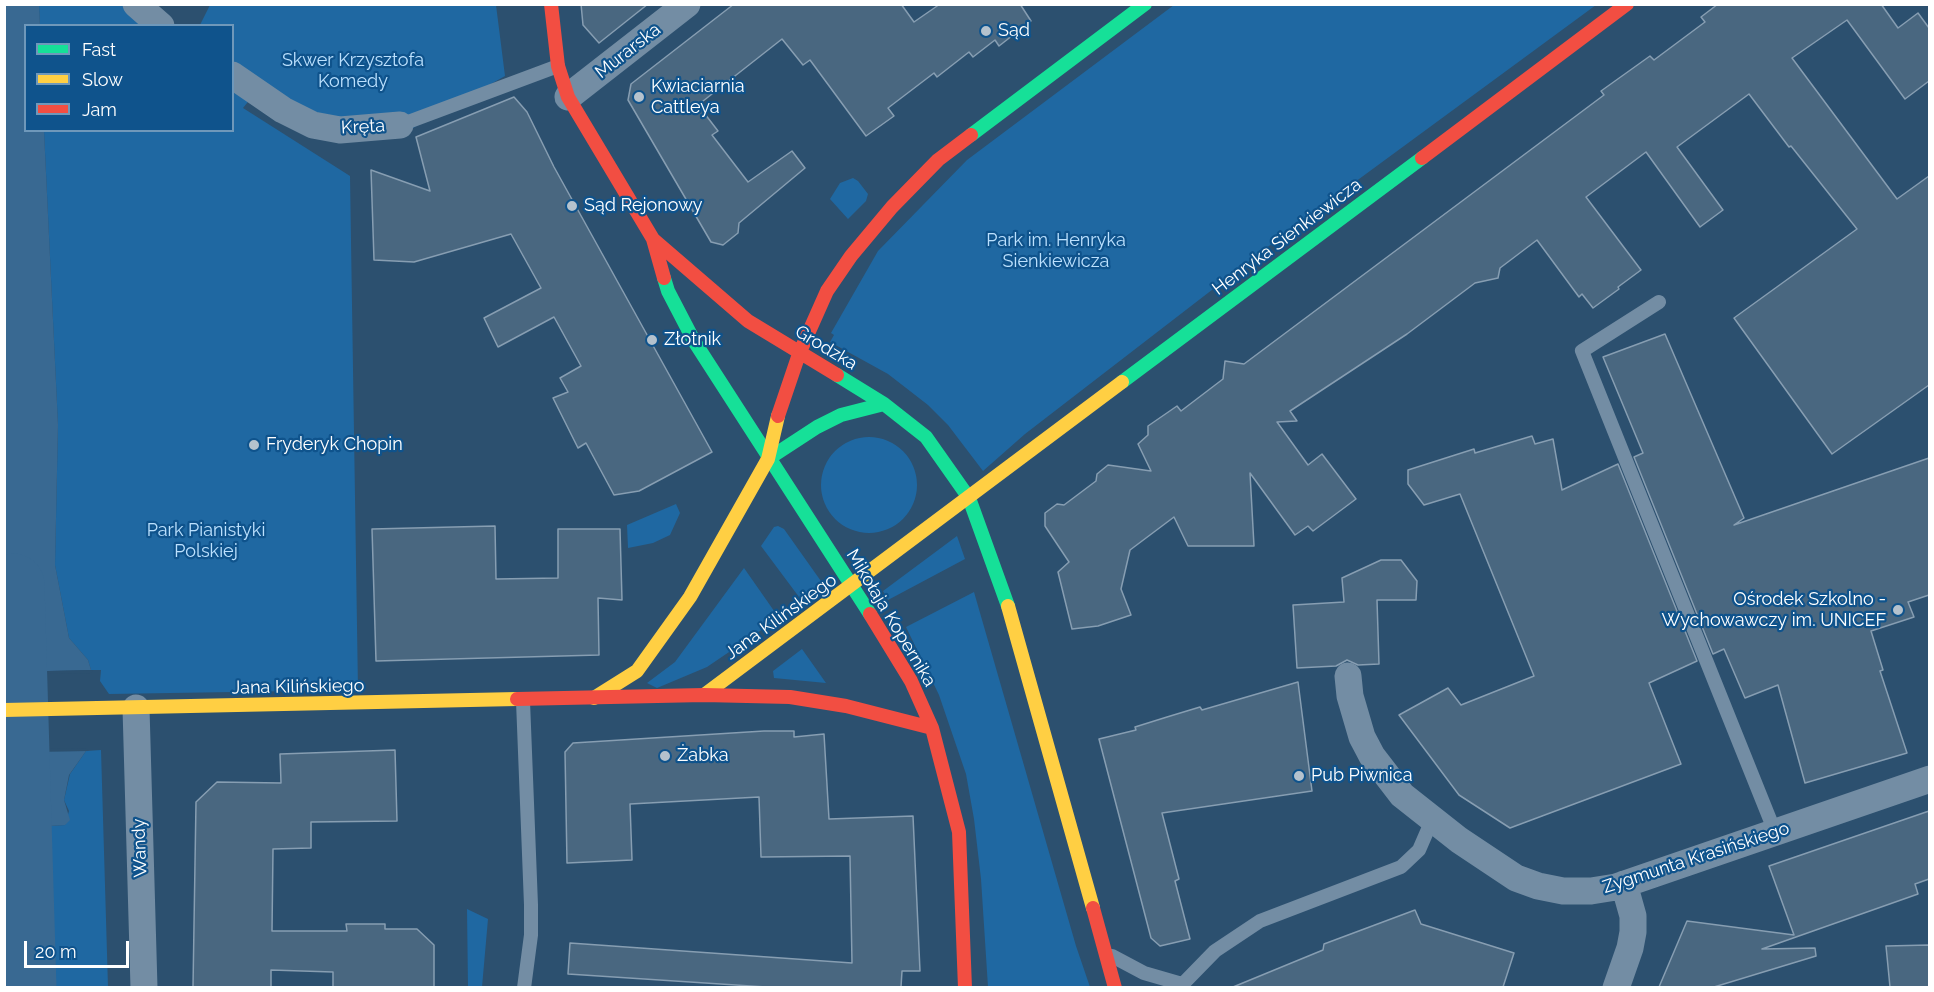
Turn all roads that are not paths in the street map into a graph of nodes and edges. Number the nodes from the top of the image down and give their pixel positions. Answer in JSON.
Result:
{"nodes":[{"id":1,"x":136,"y":4,"type":"edge"},
{"id":2,"x":550,"y":4,"type":"edge"},
{"id":3,"x":687,"y":4,"type":"edge"},
{"id":4,"x":1145,"y":4,"type":"edge"},
{"id":5,"x":1627,"y":4,"type":"edge"},
{"id":6,"x":158,"y":24,"type":"edge"},
{"id":7,"x":558,"y":66,"type":"junction"},
{"id":8,"x":234,"y":76,"type":"edge"},
{"id":9,"x":568,"y":97,"type":"junction"},
{"id":10,"x":400,"y":125,"type":"joint"},
{"id":11,"x":653,"y":239,"type":"junction"},
{"id":12,"x":1659,"y":302,"type":"dead end"},
{"id":13,"x":799,"y":354,"type":"junction"},
{"id":14,"x":884,"y":404,"type":"junction"},
{"id":15,"x":768,"y":459,"type":"junction"},
{"id":16,"x":969,"y":498,"type":"junction"},
{"id":17,"x":852,"y":586,"type":"junction"},
{"id":18,"x":1348,"y":676,"type":"dead end"},
{"id":19,"x":704,"y":696,"type":"junction"},
{"id":20,"x":592,"y":700,"type":"junction"},
{"id":21,"x":523,"y":701,"type":"junction"},
{"id":22,"x":136,"y":708,"type":"junction"},
{"id":23,"x":4,"y":710,"type":"edge"},
{"id":24,"x":932,"y":728,"type":"junction"},
{"id":25,"x":1929,"y":779,"type":"edge"},
{"id":26,"x":1432,"y":820,"type":"junction"},
{"id":27,"x":1775,"y":832,"type":"junction"},
{"id":28,"x":1624,"y":884,"type":"junction"},
{"id":29,"x":1107,"y":951,"type":"junction"},
{"id":30,"x":1181,"y":986,"type":"edge"},
{"id":31,"x":144,"y":987,"type":"edge"},
{"id":32,"x":524,"y":987,"type":"edge"},
{"id":33,"x":965,"y":987,"type":"edge"},
{"id":34,"x":1115,"y":987,"type":"edge"},
{"id":35,"x":1616,"y":987,"type":"edge"}],
"edges":[{"from":1,"to":6,"type":"street"},
{"from":2,"to":7,"type":"main road","name":"Grodzka"},
{"from":3,"to":9,"type":"street","name":"Murarska"},
{"from":4,"to":13,"type":"main road"},
{"from":5,"to":16,"type":"main road","name":"Henryka Sienkiewicza"},
{"from":7,"to":9,"type":"main road","name":"Grodzka"},
{"from":7,"to":10,"type":"lane"},
{"from":8,"to":10,"type":"street","name":"Kręta"},
{"from":9,"to":11,"type":"main road","name":"Grodzka"},
{"from":11,"to":13,"type":"main road","name":"Grodzka"},
{"from":11,"to":15,"type":"main road","name":"Grodzka"},
{"from":12,"to":27,"type":"lane"},
{"from":13,"to":14,"type":"main road","name":"Grodzka"},
{"from":13,"to":15,"type":"main road"},
{"from":14,"to":15,"type":"main road"},
{"from":14,"to":16,"type":"main road","name":"Grodzka"},
{"from":15,"to":17,"type":"main road","name":"Mikołaja Kopernika"},
{"from":15,"to":20,"type":"main road"},
{"from":16,"to":17,"type":"main road","name":"Jana Kilińskiego"},
{"from":16,"to":29,"type":"main road"},
{"from":17,"to":19,"type":"main road","name":"Jana Kilińskiego"},
{"from":17,"to":24,"type":"main road","name":"Mikołaja Kopernika"},
{"from":18,"to":26,"type":"street","name":"Zygmunta Krasińskiego"},
{"from":19,"to":20,"type":"main road","name":"Jana Kilińskiego"},
{"from":19,"to":24,"type":"main road"},
{"from":20,"to":21,"type":"main road","name":"Jana Kilińskiego"},
{"from":21,"to":22,"type":"main road","name":"Jana Kilińskiego"},
{"from":21,"to":32,"type":"lane"},
{"from":22,"to":23,"type":"main road","name":"Jana Kilińskiego"},
{"from":22,"to":31,"type":"street","name":"Wandy"},
{"from":24,"to":33,"type":"main road","name":"Mikołaja Kopernika"},
{"from":25,"to":27,"type":"street","name":"Zygmunta Krasińskiego"},
{"from":26,"to":28,"type":"street","name":"Zygmunta Krasińskiego"},
{"from":26,"to":30,"type":"lane"},
{"from":27,"to":28,"type":"street","name":"Zygmunta Krasińskiego"},
{"from":28,"to":35,"type":"street"},
{"from":29,"to":30,"type":"lane"},
{"from":29,"to":34,"type":"main road"}]}
